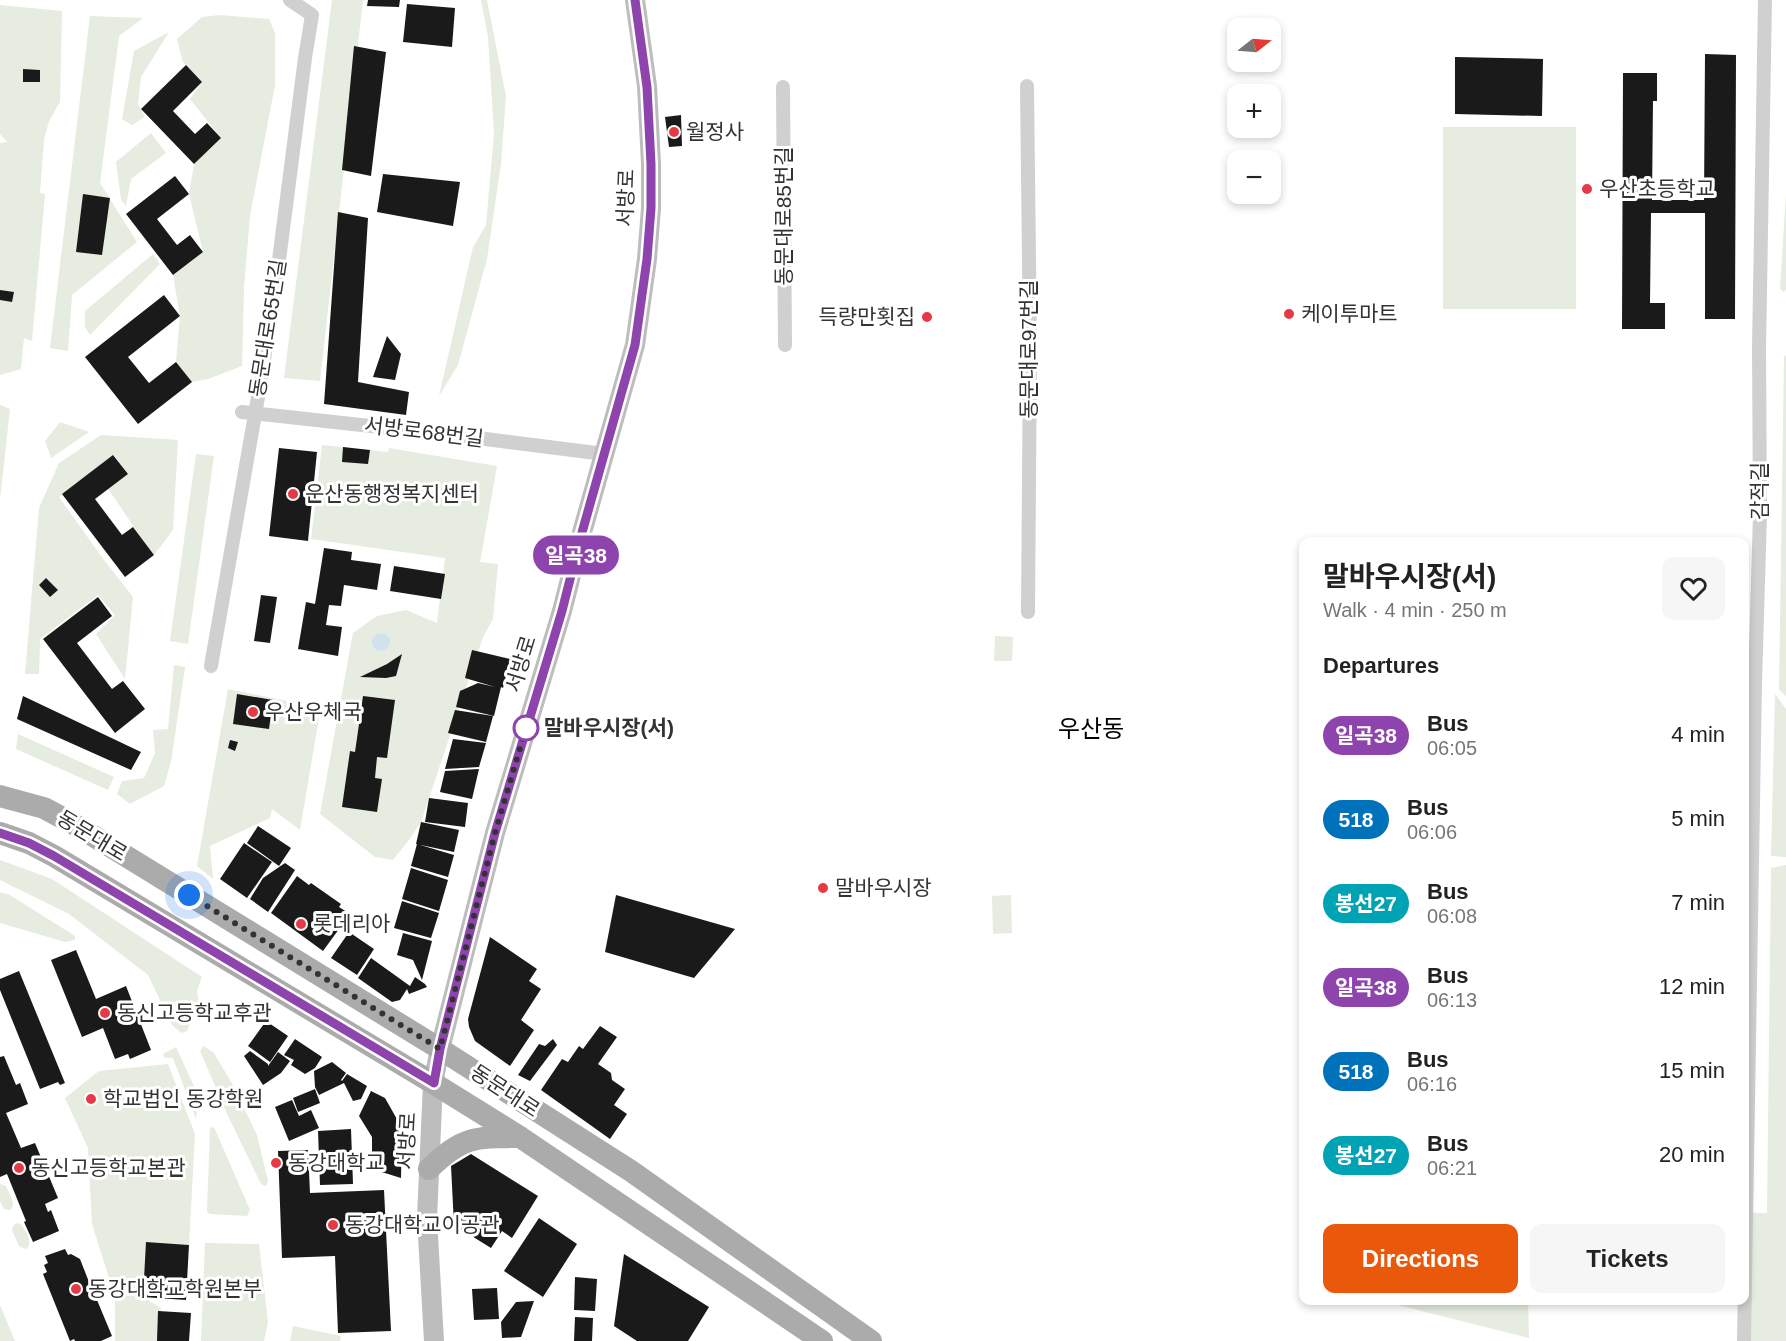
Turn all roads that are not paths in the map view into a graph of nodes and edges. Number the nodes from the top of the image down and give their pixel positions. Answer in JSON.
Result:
{"nodes":[{"id":1,"x":290,"y":0,"type":"edge"},
{"id":2,"x":635,"y":0,"type":"edge"},
{"id":3,"x":1765,"y":0,"type":"edge"},
{"id":4,"x":1027,"y":86,"type":"dead end"},
{"id":5,"x":783,"y":87,"type":"dead end"},
{"id":6,"x":785,"y":345,"type":"dead end"},
{"id":7,"x":249,"y":412,"type":"junction"},
{"id":8,"x":604,"y":454,"type":"junction"},
{"id":9,"x":1028,"y":612,"type":"dead end"},
{"id":10,"x":211,"y":666,"type":"dead end"},
{"id":11,"x":0,"y":796,"type":"edge"},
{"id":12,"x":0,"y":832,"type":"edge"},
{"id":13,"x":1749,"y":1037,"type":"edge"},
{"id":14,"x":440,"y":1049,"type":"junction"},
{"id":15,"x":434,"y":1083,"type":"junction"},
{"id":16,"x":520,"y":1137,"type":"junction"},
{"id":17,"x":429,"y":1169,"type":"junction"},
{"id":18,"x":1745,"y":1305,"type":"edge"},
{"id":19,"x":434,"y":1341,"type":"edge"},
{"id":20,"x":822,"y":1341,"type":"edge"},
{"id":21,"x":871,"y":1341,"type":"edge"},
{"id":22,"x":1744,"y":1341,"type":"edge"}],
"edges":[{"from":1,"to":7,"type":"street","name":"동문대로65번길"},
{"from":2,"to":8,"type":"main road","name":"서방로"},
{"from":3,"to":13,"type":"street","name":"감적길"},
{"from":4,"to":9,"type":"street","name":"동문대로97번길"},
{"from":5,"to":6,"type":"street","name":"동문대로85번길"},
{"from":7,"to":8,"type":"street","name":"서방로68번길"},
{"from":7,"to":10,"type":"street","name":"동문대로65번길"},
{"from":8,"to":14,"type":"main road","name":"서방로"},
{"from":11,"to":14,"type":"main road","name":"동문대로"},
{"from":12,"to":15,"type":"main road","name":"동문대로"},
{"from":14,"to":15,"type":"main road","name":"서방로"},
{"from":14,"to":21,"type":"main road","name":"동문대로"},
{"from":15,"to":16,"type":"main road","name":"동문대로"},
{"from":15,"to":17,"type":"main road","name":"서방로"},
{"from":16,"to":17,"type":"main road"},
{"from":16,"to":20,"type":"main road","name":"동문대로"},
{"from":17,"to":19,"type":"main road","name":"서방로"},
{"from":18,"to":22,"type":"street","name":"감적길"}]}
